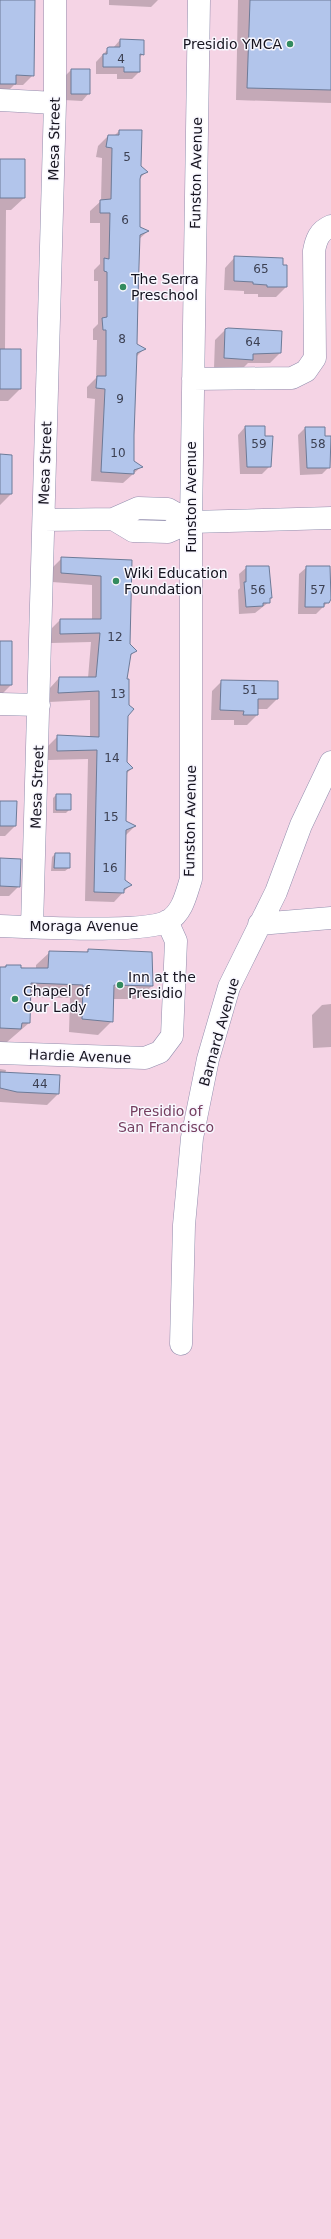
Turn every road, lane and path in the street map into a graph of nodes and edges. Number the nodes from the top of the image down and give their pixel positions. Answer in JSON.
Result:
{"nodes":[{"id":1,"x":54,"y":0,"type":"edge"},
{"id":2,"x":199,"y":0,"type":"edge"},
{"id":3,"x":0,"y":100,"type":"edge"},
{"id":4,"x":55,"y":103,"type":"junction"},
{"id":5,"x":331,"y":226,"type":"edge"},
{"id":6,"x":193,"y":379,"type":"junction"},
{"id":7,"x":331,"y":518,"type":"edge"},
{"id":8,"x":44,"y":520,"type":"junction"},
{"id":9,"x":191,"y":522,"type":"junction"},
{"id":10,"x":0,"y":704,"type":"edge"},
{"id":11,"x":39,"y":705,"type":"junction"},
{"id":12,"x":331,"y":762,"type":"edge"},
{"id":13,"x":331,"y":918,"type":"edge"},
{"id":14,"x":167,"y":921,"type":"junction"},
{"id":15,"x":259,"y":924,"type":"junction"},
{"id":16,"x":0,"y":926,"type":"edge"},
{"id":17,"x":32,"y":926,"type":"junction"},
{"id":18,"x":0,"y":1053,"type":"edge"},
{"id":19,"x":181,"y":1344,"type":"dead end"}],
"edges":[{"from":1,"to":4,"type":"street","name":"Mesa Street"},
{"from":2,"to":6,"type":"street","name":"Funston Avenue"},
{"from":3,"to":4,"type":"street"},
{"from":4,"to":8,"type":"street","name":"Mesa Street"},
{"from":5,"to":6,"type":"street"},
{"from":6,"to":9,"type":"street","name":"Funston Avenue"},
{"from":7,"to":9,"type":"street"},
{"from":8,"to":9,"type":"street"},
{"from":8,"to":11,"type":"street","name":"Mesa Street"},
{"from":9,"to":14,"type":"street","name":"Funston Avenue"},
{"from":10,"to":11,"type":"street"},
{"from":11,"to":17,"type":"street","name":"Mesa Street"},
{"from":12,"to":15,"type":"street","name":"Barnard Avenue"},
{"from":13,"to":15,"type":"street"},
{"from":14,"to":17,"type":"street","name":"Moraga Avenue"},
{"from":14,"to":18,"type":"street","name":"Hardie Avenue"},
{"from":15,"to":19,"type":"street","name":"Barnard Avenue"},
{"from":16,"to":17,"type":"street","name":"Moraga Avenue"}]}
